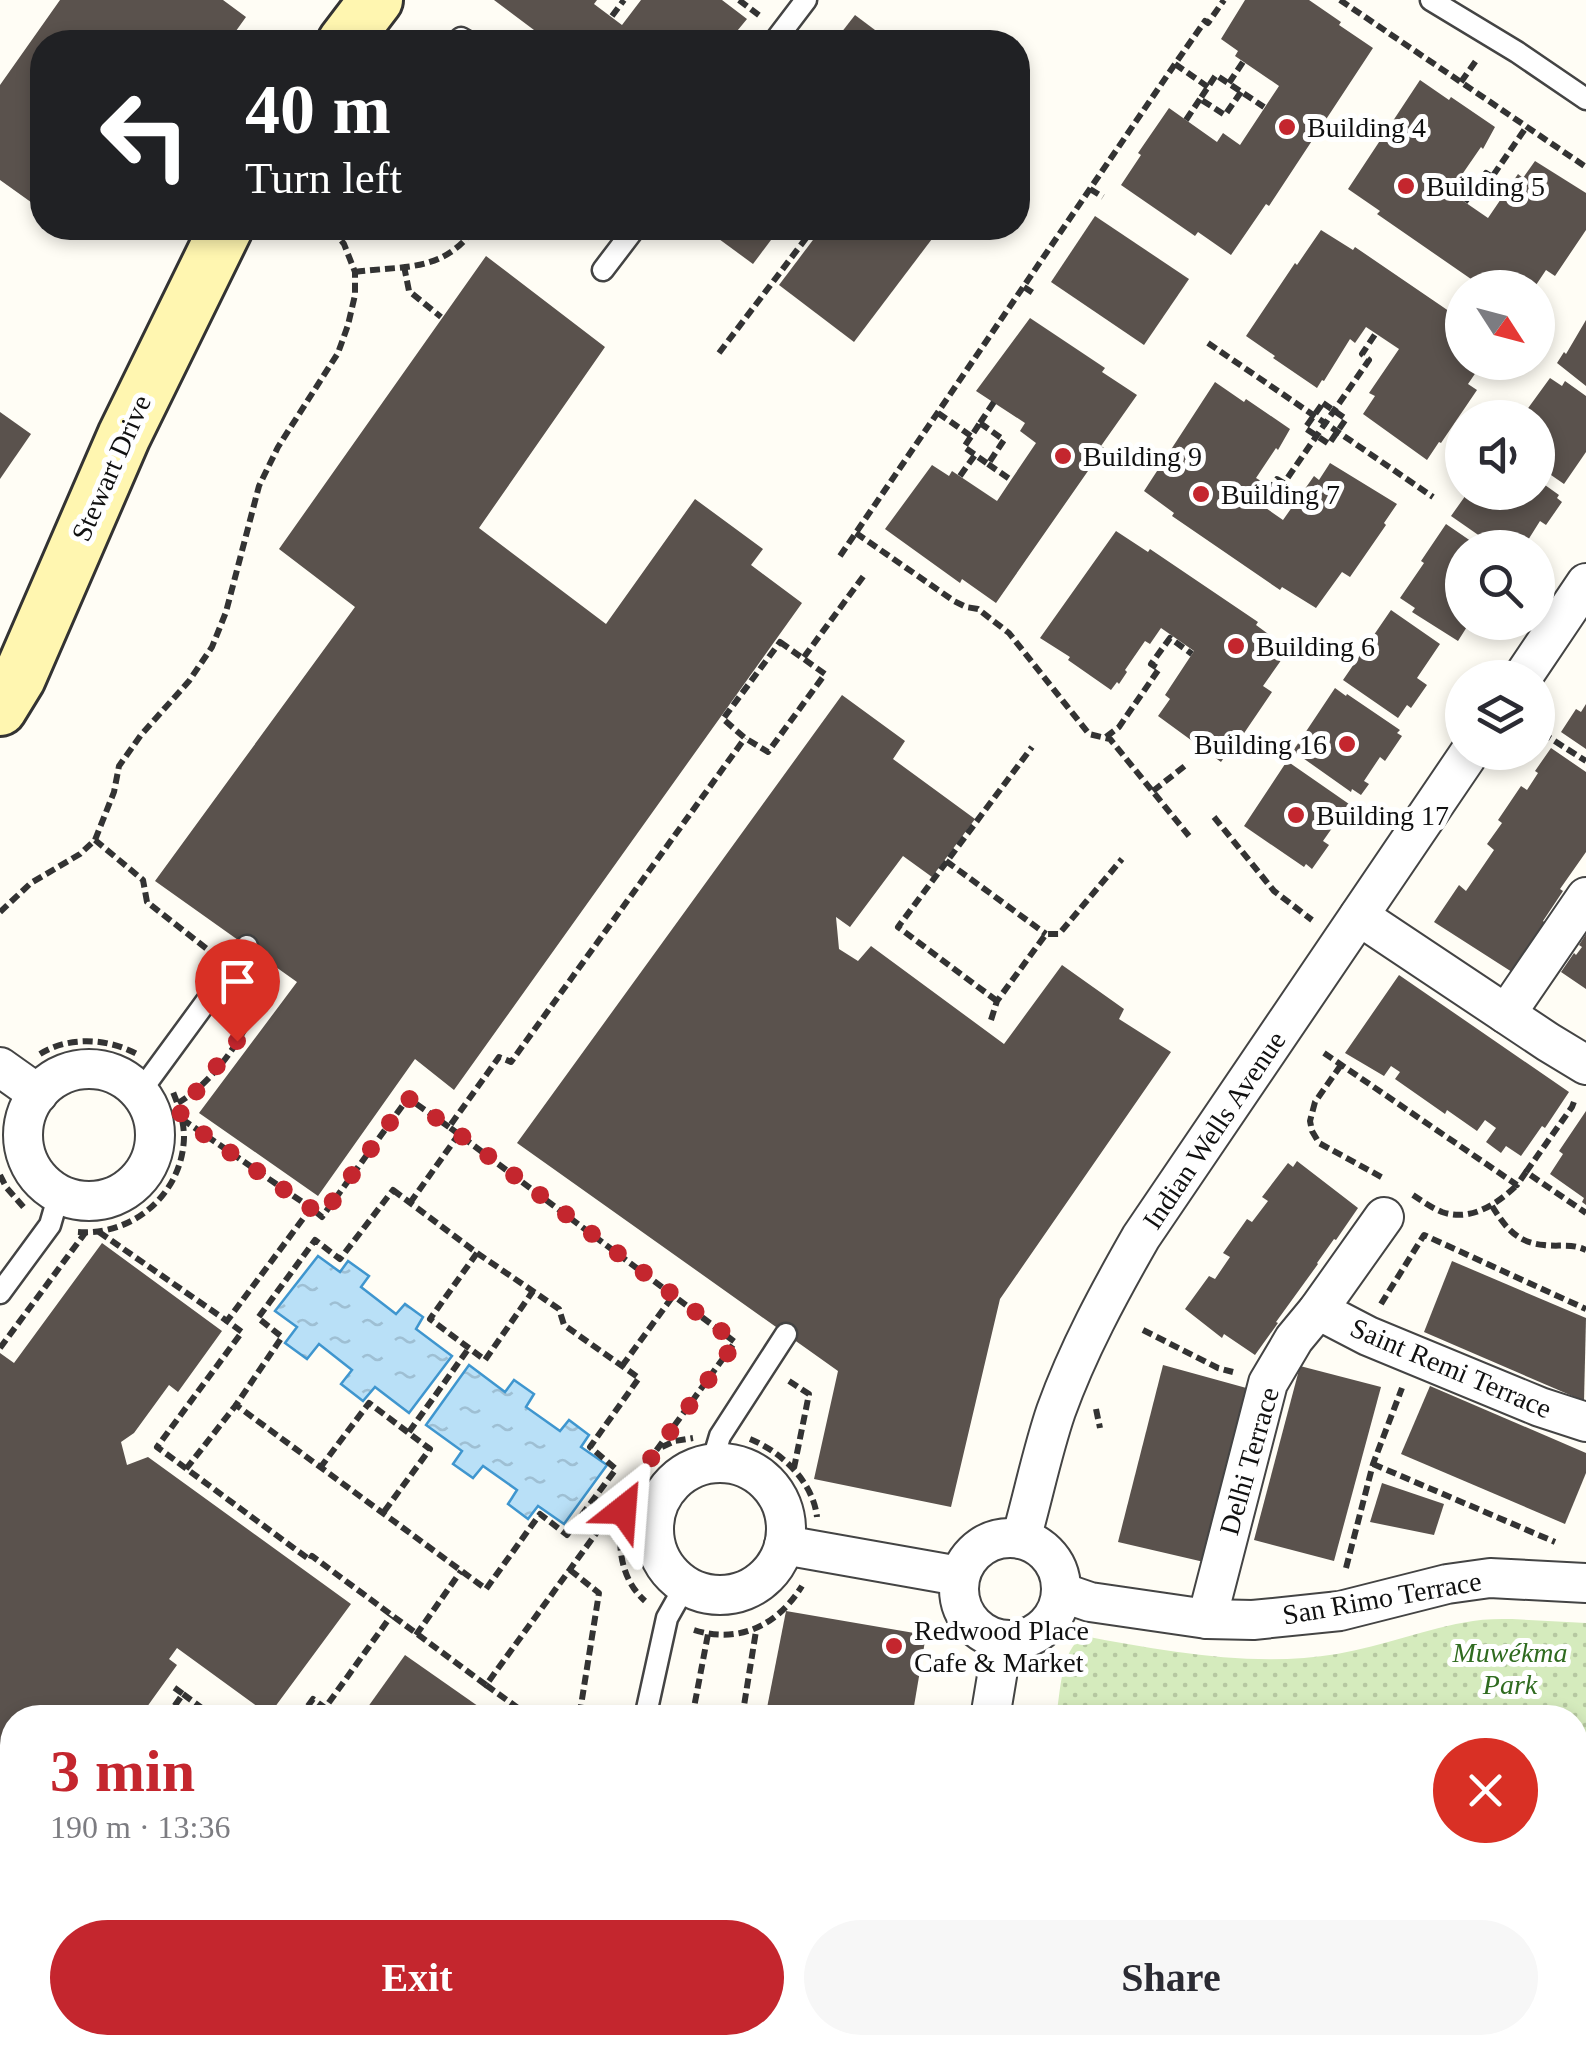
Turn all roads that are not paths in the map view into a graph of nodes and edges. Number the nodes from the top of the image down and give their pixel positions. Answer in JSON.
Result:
{"nodes":[{"id":1,"x":376,"y":0,"type":"edge"},
{"id":2,"x":806,"y":0,"type":"edge"},
{"id":3,"x":1431,"y":0,"type":"edge"},
{"id":4,"x":353,"y":30,"type":"edge"},
{"id":5,"x":783,"y":30,"type":"edge"},
{"id":6,"x":1586,"y":100,"type":"edge"},
{"id":7,"x":220,"y":240,"type":"edge"},
{"id":8,"x":626,"y":240,"type":"edge"},
{"id":9,"x":603,"y":270,"type":"dead end"},
{"id":10,"x":1586,"y":583,"type":"edge"},
{"id":11,"x":1534,"y":660,"type":"edge"},
{"id":12,"x":0,"y":709,"type":"edge"},
{"id":13,"x":1458,"y":770,"type":"edge"},
{"id":14,"x":1586,"y":897,"type":"edge"},
{"id":15,"x":1350,"y":929,"type":"junction"},
{"id":16,"x":247,"y":946,"type":"dead end"},
{"id":17,"x":1506,"y":1014,"type":"junction"},
{"id":18,"x":22,"y":1074,"type":"edge"},
{"id":19,"x":1582,"y":1076,"type":"edge"},
{"id":20,"x":148,"y":1081,"type":"junction"},
{"id":21,"x":1397,"y":1199,"type":"road end"},
{"id":22,"x":54,"y":1209,"type":"junction"},
{"id":23,"x":0,"y":1293,"type":"edge"},
{"id":24,"x":1318,"y":1310,"type":"junction"},
{"id":25,"x":786,"y":1334,"type":"dead end"},
{"id":26,"x":1586,"y":1422,"type":"edge"},
{"id":27,"x":716,"y":1449,"type":"junction"},
{"id":28,"x":1022,"y":1539,"type":"junction"},
{"id":29,"x":800,"y":1548,"type":"junction"},
{"id":30,"x":960,"y":1576,"type":"junction"},
{"id":31,"x":1586,"y":1583,"type":"edge"},
{"id":32,"x":1061,"y":1592,"type":"junction"},
{"id":33,"x":676,"y":1602,"type":"junction"},
{"id":34,"x":1207,"y":1618,"type":"junction"},
{"id":35,"x":1002,"y":1640,"type":"junction"},
{"id":36,"x":648,"y":1705,"type":"edge"},
{"id":37,"x":992,"y":1705,"type":"edge"}],
"edges":[{"from":1,"to":4,"type":"street"},
{"from":2,"to":5,"type":"lane"},
{"from":3,"to":6,"type":"lane"},
{"from":7,"to":12,"type":"street","name":"Stewart Drive"},
{"from":8,"to":9,"type":"lane"},
{"from":10,"to":11,"type":"street"},
{"from":13,"to":15,"type":"street","name":"Indian Wells Avenue"},
{"from":14,"to":17,"type":"street"},
{"from":15,"to":17,"type":"street"},
{"from":15,"to":28,"type":"street","name":"Indian Wells Avenue"},
{"from":16,"to":20,"type":"lane"},
{"from":17,"to":19,"type":"street"},
{"from":18,"to":20,"type":"street"},
{"from":18,"to":22,"type":"street"},
{"from":20,"to":22,"type":"street"},
{"from":21,"to":24,"type":"street","name":"Delhi Terrace"},
{"from":22,"to":23,"type":"lane"},
{"from":24,"to":26,"type":"street","name":"Saint Remi Terrace"},
{"from":24,"to":34,"type":"street","name":"Delhi Terrace"},
{"from":25,"to":27,"type":"lane"},
{"from":27,"to":29,"type":"street"},
{"from":27,"to":33,"type":"street"},
{"from":28,"to":30,"type":"street"},
{"from":28,"to":32,"type":"street"},
{"from":29,"to":30,"type":"street"},
{"from":29,"to":33,"type":"street"},
{"from":30,"to":35,"type":"street"},
{"from":31,"to":34,"type":"street","name":"San Rimo Terrace"},
{"from":32,"to":34,"type":"street","name":"San Rimo Terrace"},
{"from":32,"to":35,"type":"street"},
{"from":33,"to":36,"type":"lane"},
{"from":35,"to":37,"type":"street"}]}
